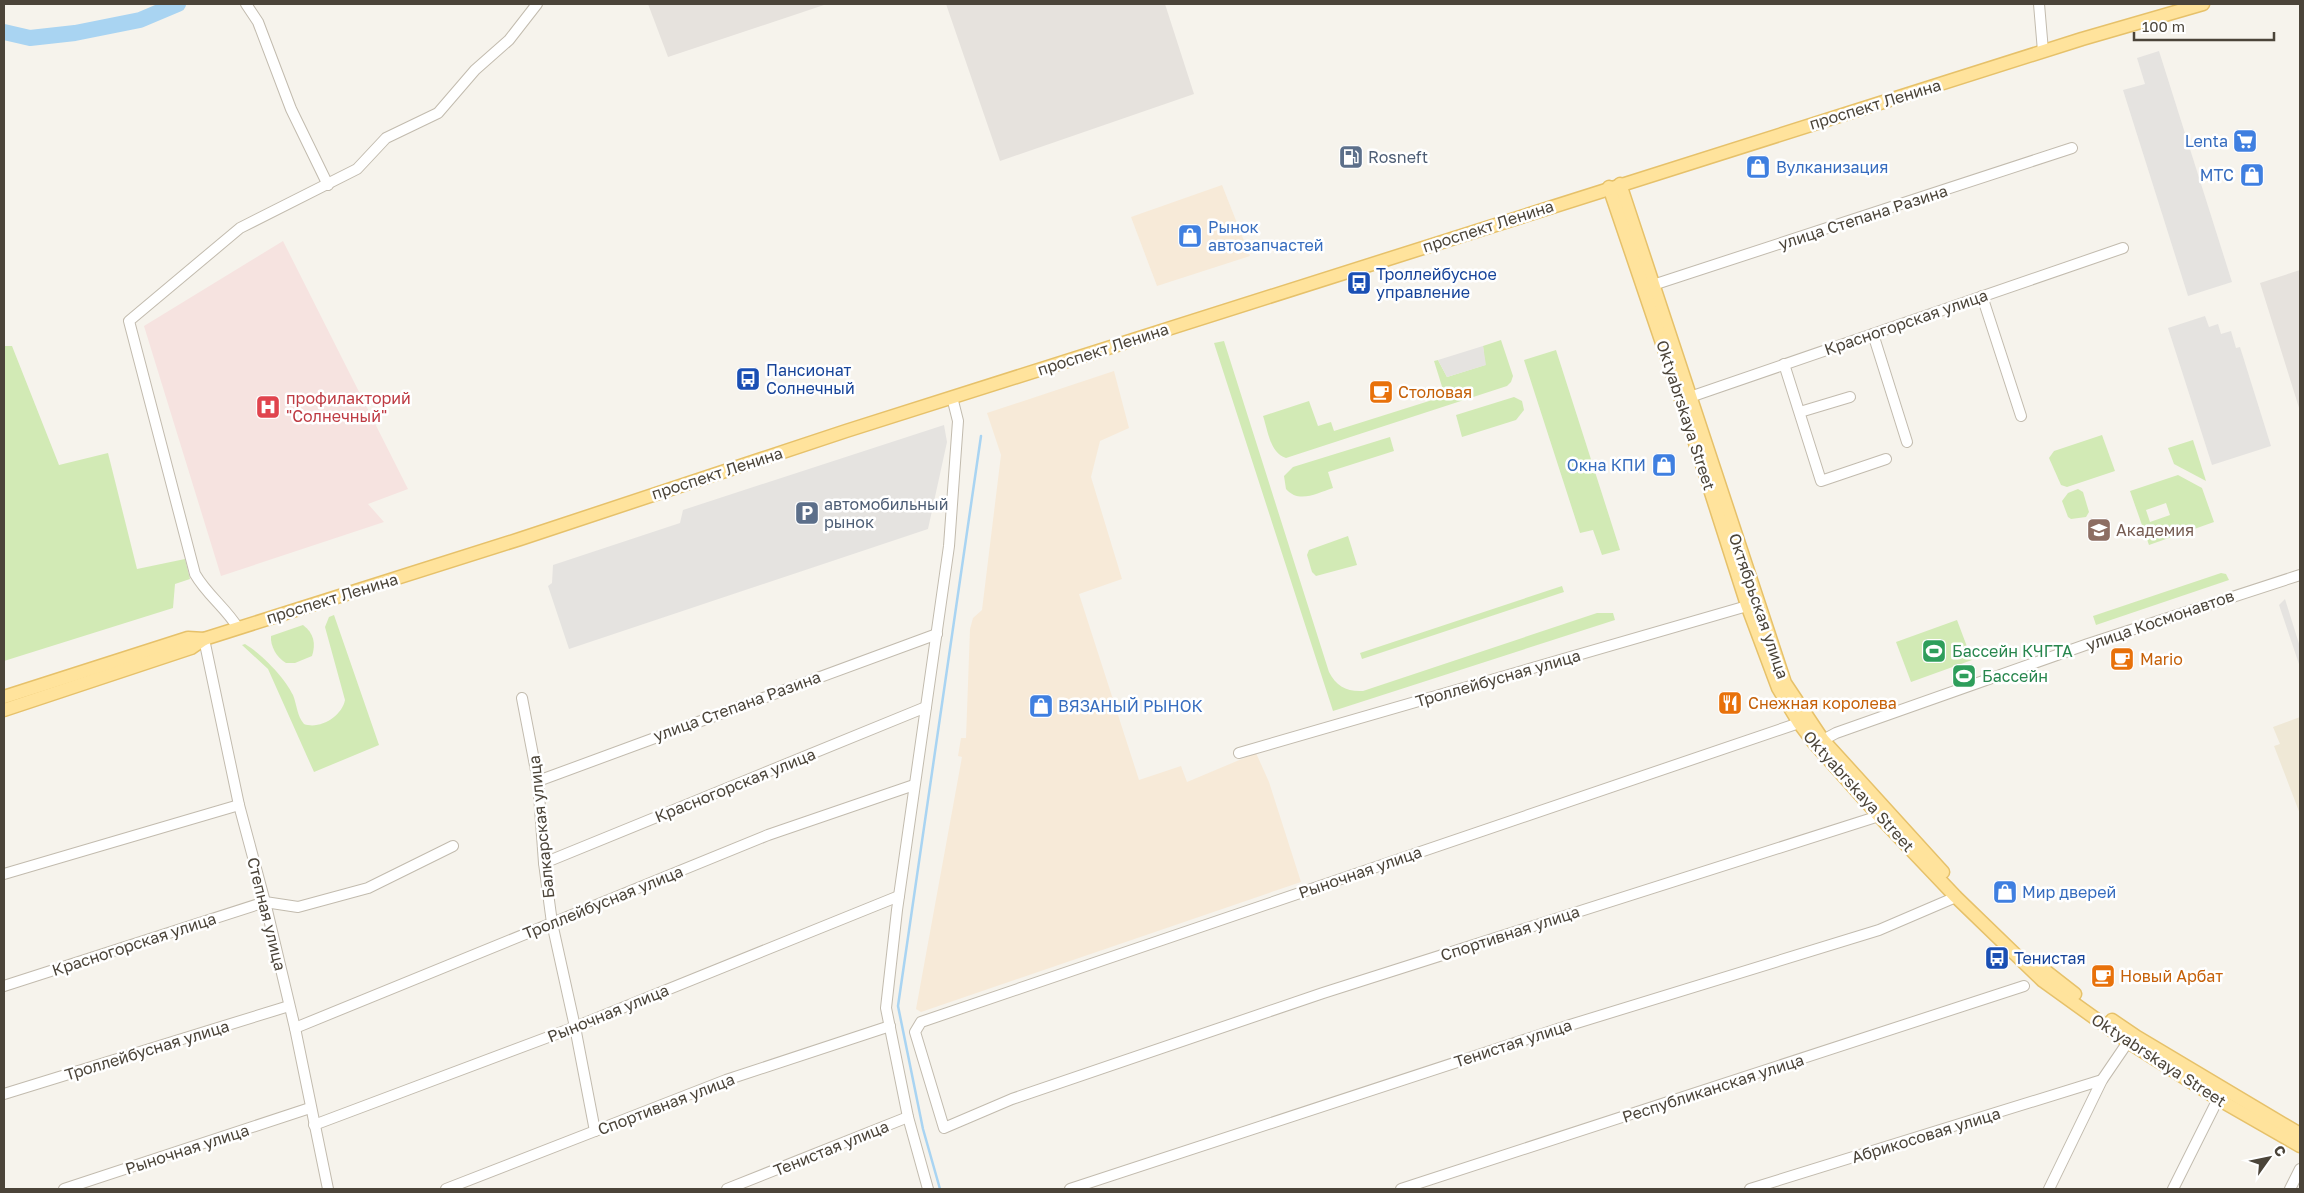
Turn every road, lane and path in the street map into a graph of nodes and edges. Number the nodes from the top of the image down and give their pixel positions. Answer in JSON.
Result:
{"nodes":[{"id":1,"x":246,"y":4,"type":"edge"},
{"id":2,"x":537,"y":4,"type":"edge"},
{"id":3,"x":2039,"y":4,"type":"edge"},
{"id":4,"x":2203,"y":4,"type":"edge"},
{"id":5,"x":2043,"y":52,"type":"junction"},
{"id":6,"x":2072,"y":148,"type":"dead end"},
{"id":7,"x":328,"y":185,"type":"junction"},
{"id":8,"x":1615,"y":186,"type":"junction"},
{"id":9,"x":2123,"y":248,"type":"dead end"},
{"id":10,"x":1649,"y":287,"type":"junction"},
{"id":11,"x":1982,"y":296,"type":"junction"},
{"id":12,"x":1873,"y":334,"type":"junction"},
{"id":13,"x":1784,"y":364,"type":"junction"},
{"id":14,"x":1690,"y":396,"type":"junction"},
{"id":15,"x":1850,"y":397,"type":"dead end"},
{"id":16,"x":952,"y":398,"type":"junction"},
{"id":17,"x":1800,"y":412,"type":"junction"},
{"id":18,"x":2021,"y":416,"type":"dead end"},
{"id":19,"x":1907,"y":442,"type":"dead end"},
{"id":20,"x":1886,"y":459,"type":"dead end"},
{"id":21,"x":2300,"y":575,"type":"edge"},
{"id":22,"x":1752,"y":604,"type":"junction"},
{"id":23,"x":238,"y":628,"type":"junction"},
{"id":24,"x":937,"y":634,"type":"junction"},
{"id":25,"x":204,"y":639,"type":"junction"},
{"id":26,"x":4,"y":697,"type":"edge"},
{"id":27,"x":522,"y":698,"type":"dead end"},
{"id":28,"x":926,"y":707,"type":"junction"},
{"id":29,"x":4,"y":710,"type":"edge"},
{"id":30,"x":1799,"y":723,"type":"junction"},
{"id":31,"x":1823,"y":740,"type":"junction"},
{"id":32,"x":1239,"y":753,"type":"dead end"},
{"id":33,"x":538,"y":781,"type":"junction"},
{"id":34,"x":914,"y":786,"type":"junction"},
{"id":35,"x":239,"y":805,"type":"junction"},
{"id":36,"x":1879,"y":816,"type":"junction"},
{"id":37,"x":453,"y":846,"type":"dead end"},
{"id":38,"x":544,"y":863,"type":"junction"},
{"id":39,"x":4,"y":874,"type":"edge"},
{"id":40,"x":899,"y":896,"type":"junction"},
{"id":41,"x":1956,"y":897,"type":"junction"},
{"id":42,"x":265,"y":902,"type":"junction"},
{"id":43,"x":552,"y":922,"type":"junction"},
{"id":44,"x":4,"y":986,"type":"edge"},
{"id":45,"x":2024,"y":986,"type":"dead end"},
{"id":46,"x":289,"y":1006,"type":"junction"},
{"id":47,"x":921,"y":1022,"type":"joint"},
{"id":48,"x":890,"y":1026,"type":"junction"},
{"id":49,"x":575,"y":1027,"type":"junction"},
{"id":50,"x":295,"y":1028,"type":"junction"},
{"id":51,"x":2130,"y":1038,"type":"junction"},
{"id":52,"x":2102,"y":1080,"type":"junction"},
{"id":53,"x":4,"y":1094,"type":"edge"},
{"id":54,"x":2218,"y":1099,"type":"junction"},
{"id":55,"x":310,"y":1108,"type":"junction"},
{"id":56,"x":908,"y":1117,"type":"junction"},
{"id":57,"x":314,"y":1125,"type":"junction"},
{"id":58,"x":596,"y":1131,"type":"junction"},
{"id":59,"x":2300,"y":1134,"type":"edge"},
{"id":60,"x":2300,"y":1146,"type":"edge"},
{"id":61,"x":2300,"y":1169,"type":"edge"},
{"id":62,"x":64,"y":1189,"type":"edge"},
{"id":63,"x":328,"y":1189,"type":"edge"},
{"id":64,"x":446,"y":1189,"type":"edge"},
{"id":65,"x":727,"y":1189,"type":"edge"},
{"id":66,"x":928,"y":1189,"type":"edge"},
{"id":67,"x":1070,"y":1189,"type":"edge"},
{"id":68,"x":1401,"y":1189,"type":"edge"},
{"id":69,"x":1750,"y":1189,"type":"edge"},
{"id":70,"x":2049,"y":1189,"type":"edge"},
{"id":71,"x":2173,"y":1189,"type":"edge"},
{"id":72,"x":2290,"y":1189,"type":"edge"}],
"edges":[{"from":1,"to":7,"type":"street"},
{"from":2,"to":7,"type":"street"},
{"from":3,"to":5,"type":"street"},
{"from":4,"to":5,"type":"main road","name":"проспект Ленина"},
{"from":5,"to":8,"type":"main road","name":"проспект Ленина"},
{"from":6,"to":10,"type":"street","name":"улица Степана Разина"},
{"from":7,"to":23,"type":"street"},
{"from":8,"to":10,"type":"main road","name":"Октябрьская улица"},
{"from":8,"to":10,"type":"main road","name":"Oktyabrskaya Street"},
{"from":8,"to":16,"type":"main road","name":"проспект Ленина"},
{"from":9,"to":11,"type":"street","name":"Красногорская улица"},
{"from":10,"to":14,"type":"main road","name":"Октябрьская улица"},
{"from":10,"to":22,"type":"main road","name":"Oktyabrskaya Street"},
{"from":11,"to":12,"type":"street","name":"Красногорская улица"},
{"from":11,"to":18,"type":"street"},
{"from":12,"to":13,"type":"street","name":"Красногорская улица"},
{"from":12,"to":19,"type":"street"},
{"from":13,"to":14,"type":"street","name":"Красногорская улица"},
{"from":13,"to":17,"type":"street"},
{"from":14,"to":22,"type":"main road","name":"Октябрьская улица"},
{"from":15,"to":17,"type":"street"},
{"from":16,"to":23,"type":"main road","name":"проспект Ленина"},
{"from":16,"to":24,"type":"street"},
{"from":17,"to":20,"type":"street"},
{"from":21,"to":31,"type":"street","name":"улица Космонавтов"},
{"from":22,"to":30,"type":"main road","name":"Oktyabrskaya Street"},
{"from":22,"to":31,"type":"main road","name":"Октябрьская улица"},
{"from":22,"to":32,"type":"street","name":"Троллейбусная улица"},
{"from":23,"to":25,"type":"main road","name":"проспект Ленина"},
{"from":24,"to":28,"type":"street"},
{"from":24,"to":33,"type":"street","name":"улица Степана Разина"},
{"from":25,"to":26,"type":"main road","name":"проспект Ленина"},
{"from":25,"to":29,"type":"main road"},
{"from":25,"to":35,"type":"street","name":"Степная улица"},
{"from":27,"to":33,"type":"street","name":"Балкарская улица"},
{"from":28,"to":34,"type":"street"},
{"from":28,"to":38,"type":"street","name":"Красногорская улица"},
{"from":30,"to":36,"type":"main road","name":"Oktyabrskaya Street"},
{"from":30,"to":47,"type":"street","name":"Рыночная улица"},
{"from":31,"to":51,"type":"main road","name":"Октябрьская улица"},
{"from":33,"to":38,"type":"street","name":"Балкарская улица"},
{"from":34,"to":40,"type":"street"},
{"from":34,"to":43,"type":"street","name":"Троллейбусная улица"},
{"from":35,"to":39,"type":"street"},
{"from":35,"to":42,"type":"street","name":"Степная улица"},
{"from":36,"to":41,"type":"main road","name":"Oktyabrskaya Street"},
{"from":36,"to":47,"type":"street","name":"Спортивная улица"},
{"from":37,"to":42,"type":"street"},
{"from":38,"to":43,"type":"street","name":"Балкарская улица"},
{"from":40,"to":48,"type":"street"},
{"from":40,"to":49,"type":"street","name":"Рыночная улица"},
{"from":41,"to":51,"type":"main road","name":"Oktyabrskaya Street"},
{"from":41,"to":67,"type":"street","name":"Тенистая улица"},
{"from":42,"to":44,"type":"street","name":"Красногорская улица"},
{"from":42,"to":46,"type":"street","name":"Степная улица"},
{"from":43,"to":49,"type":"street","name":"Балкарская улица"},
{"from":43,"to":50,"type":"street","name":"Троллейбусная улица"},
{"from":45,"to":68,"type":"street","name":"Республиканская улица"},
{"from":46,"to":50,"type":"street","name":"Степная улица"},
{"from":46,"to":53,"type":"street","name":"Троллейбусная улица"},
{"from":48,"to":56,"type":"street"},
{"from":48,"to":58,"type":"street","name":"Спортивная улица"},
{"from":49,"to":57,"type":"street","name":"Рыночная улица"},
{"from":49,"to":58,"type":"street","name":"Балкарская улица"},
{"from":50,"to":55,"type":"street","name":"Степная улица"},
{"from":51,"to":52,"type":"street"},
{"from":51,"to":54,"type":"main road","name":"Oktyabrskaya Street"},
{"from":51,"to":59,"type":"main road","name":"Октябрьская улица"},
{"from":52,"to":69,"type":"street","name":"Абрикосовая улица"},
{"from":52,"to":70,"type":"street"},
{"from":54,"to":60,"type":"main road","name":"Oktyabrskaya Street"},
{"from":54,"to":71,"type":"street"},
{"from":55,"to":57,"type":"street","name":"Степная улица"},
{"from":55,"to":62,"type":"street","name":"Рыночная улица"},
{"from":56,"to":65,"type":"street","name":"Тенистая улица"},
{"from":56,"to":66,"type":"street"},
{"from":57,"to":63,"type":"street","name":"Степная улица"},
{"from":58,"to":64,"type":"street","name":"Спортивная улица"},
{"from":61,"to":72,"type":"street"}]}
